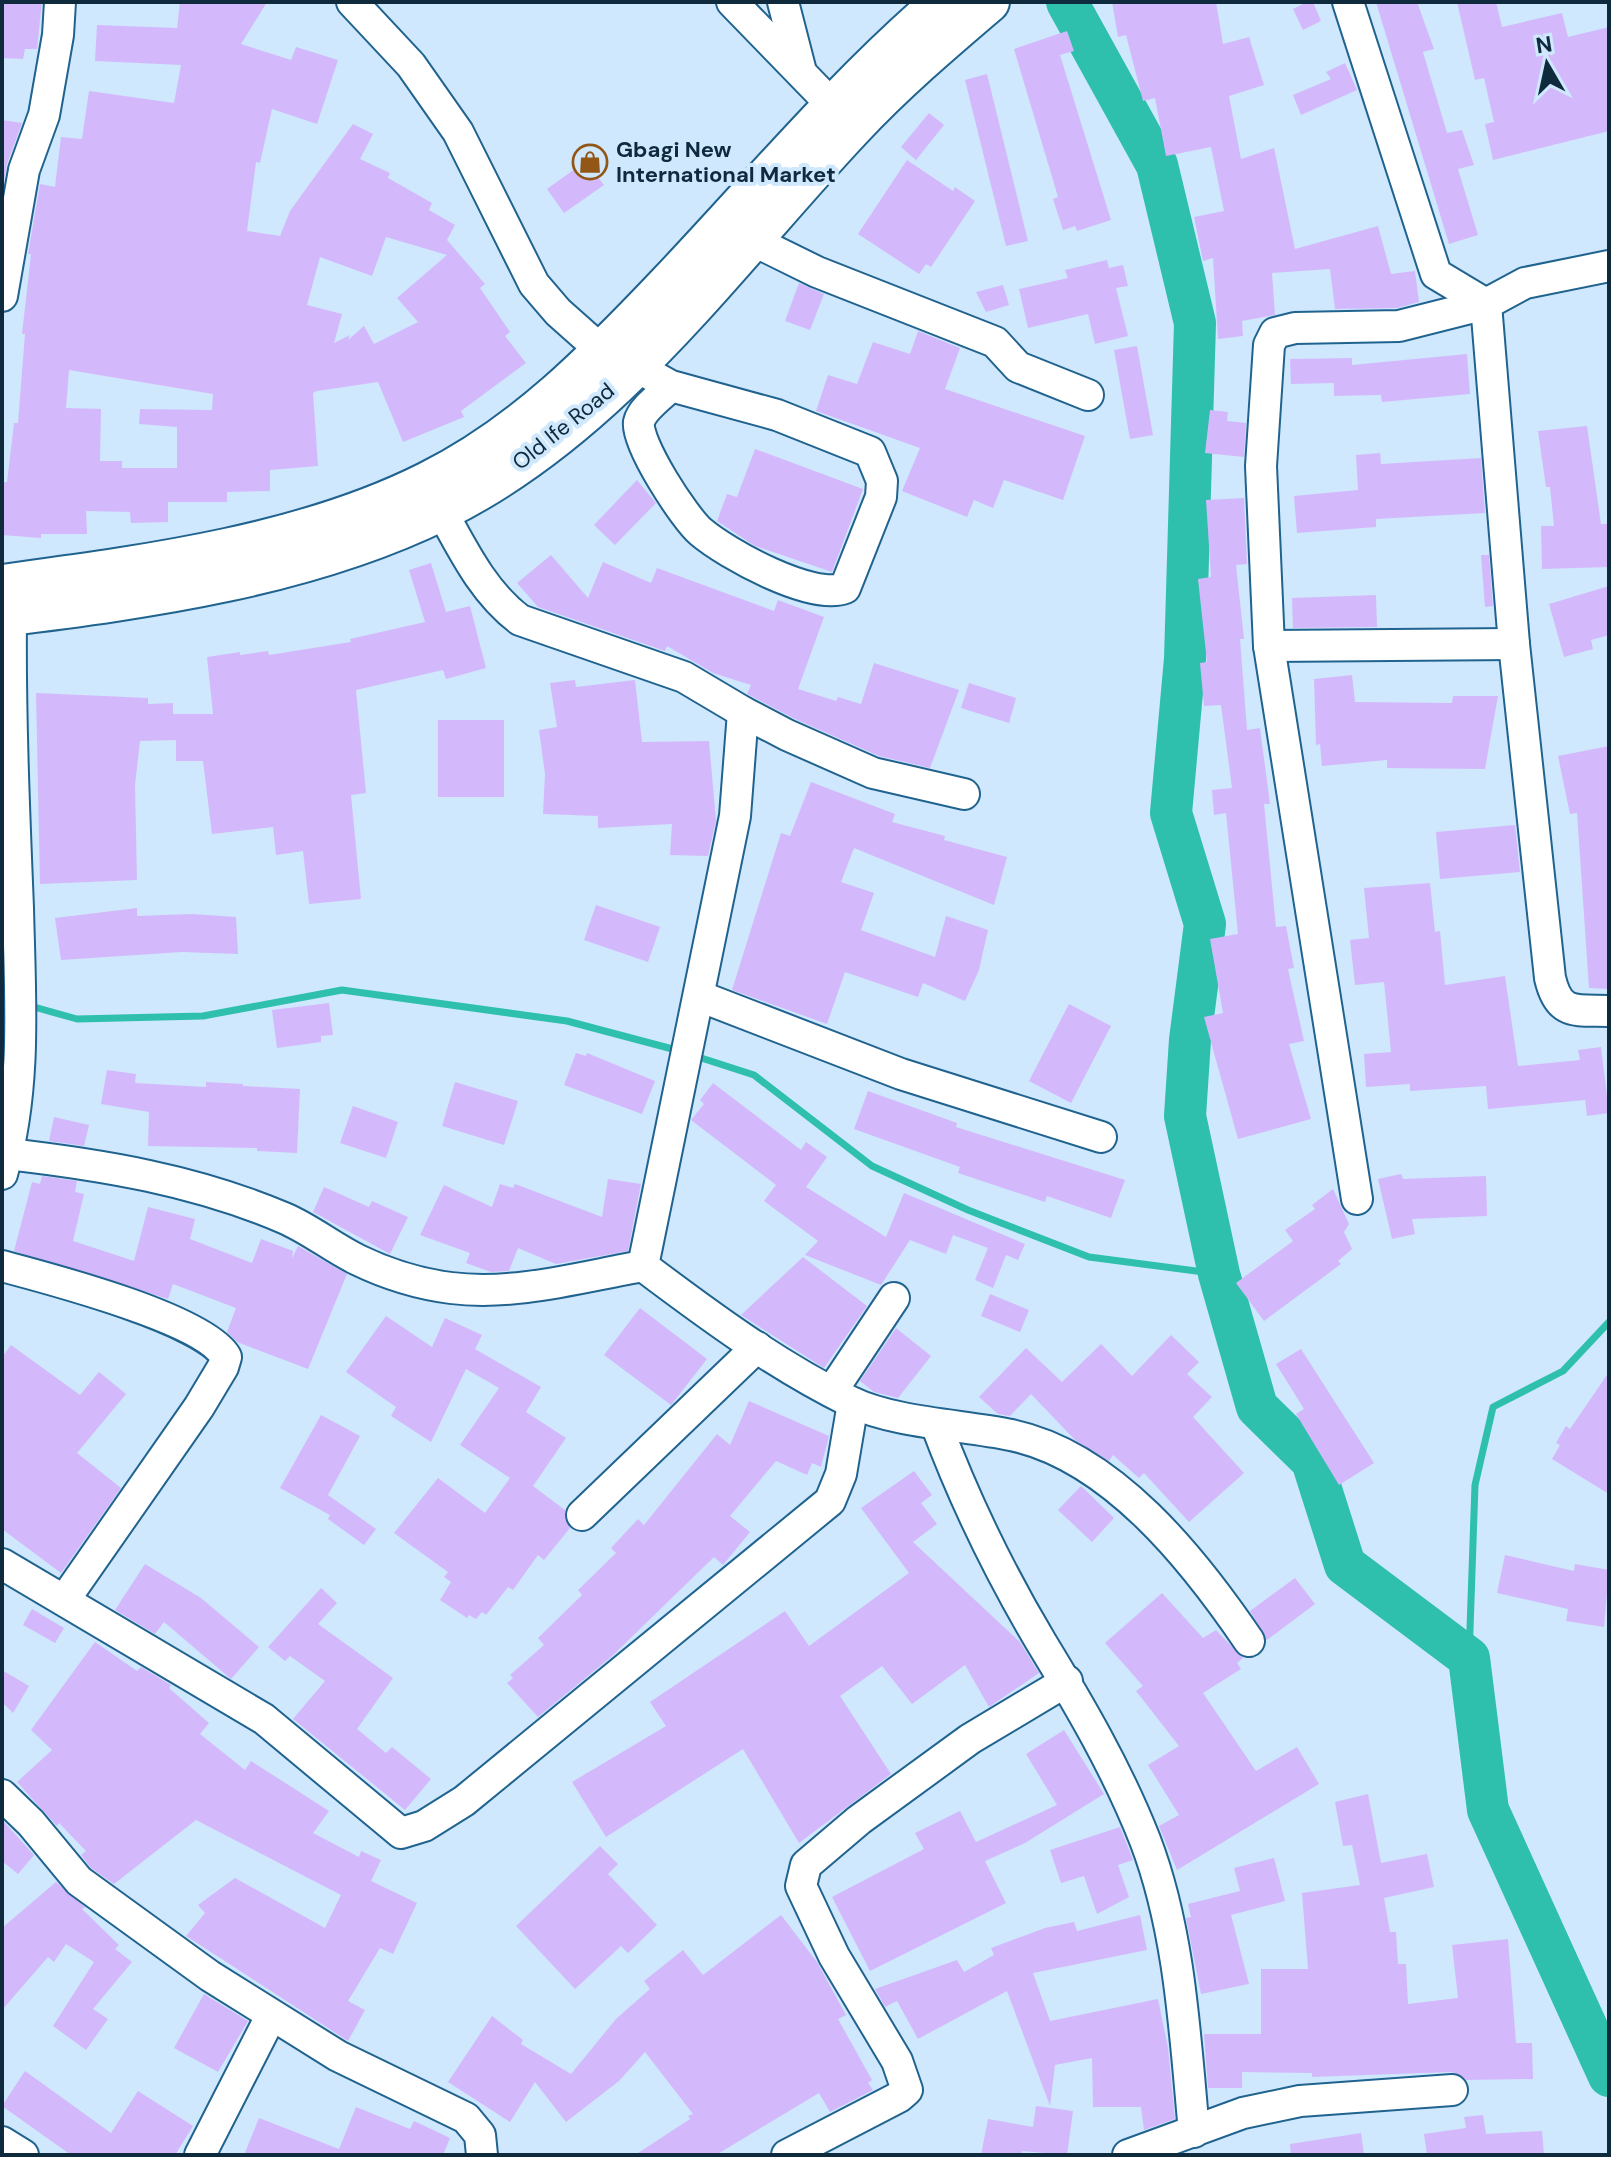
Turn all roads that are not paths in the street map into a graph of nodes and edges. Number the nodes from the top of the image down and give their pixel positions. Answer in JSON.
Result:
{"nodes":[{"id":1,"x":60,"y":2,"type":"edge"},
{"id":2,"x":352,"y":2,"type":"edge"},
{"id":3,"x":732,"y":2,"type":"edge"},
{"id":4,"x":783,"y":2,"type":"edge"},
{"id":5,"x":942,"y":2,"type":"edge"},
{"id":6,"x":989,"y":2,"type":"edge"},
{"id":7,"x":1348,"y":2,"type":"edge"},
{"id":8,"x":800,"y":68,"type":"junction"},
{"id":9,"x":833,"y":106,"type":"junction"},
{"id":10,"x":752,"y":240,"type":"junction"},
{"id":11,"x":1609,"y":266,"type":"edge"},
{"id":12,"x":2,"y":296,"type":"edge"},
{"id":13,"x":1486,"y":304,"type":"junction"},
{"id":14,"x":619,"y":359,"type":"junction"},
{"id":15,"x":671,"y":386,"type":"junction"},
{"id":16,"x":1088,"y":395,"type":"dead end"},
{"id":17,"x":441,"y":510,"type":"junction"},
{"id":18,"x":83,"y":588,"type":"junction"},
{"id":19,"x":5,"y":606,"type":"edge"},
{"id":20,"x":1514,"y":644,"type":"junction"},
{"id":21,"x":1269,"y":646,"type":"junction"},
{"id":22,"x":743,"y":712,"type":"junction"},
{"id":23,"x":964,"y":794,"type":"dead end"},
{"id":24,"x":699,"y":996,"type":"junction"},
{"id":25,"x":1609,"y":1011,"type":"edge"},
{"id":26,"x":1101,"y":1137,"type":"dead end"},
{"id":27,"x":5,"y":1164,"type":"edge"},
{"id":28,"x":1357,"y":1199,"type":"dead end"},
{"id":29,"x":2,"y":1266,"type":"edge"},
{"id":30,"x":643,"y":1266,"type":"junction"},
{"id":31,"x":894,"y":1298,"type":"dead end"},
{"id":32,"x":757,"y":1347,"type":"junction"},
{"id":33,"x":843,"y":1397,"type":"junction"},
{"id":34,"x":936,"y":1424,"type":"junction"},
{"id":35,"x":582,"y":1515,"type":"dead end"},
{"id":36,"x":2,"y":1564,"type":"edge"},
{"id":37,"x":65,"y":1599,"type":"junction"},
{"id":38,"x":1249,"y":1641,"type":"dead end"},
{"id":39,"x":1067,"y":1681,"type":"junction"},
{"id":40,"x":2,"y":1795,"type":"edge"},
{"id":41,"x":271,"y":2016,"type":"junction"},
{"id":42,"x":1452,"y":2090,"type":"dead end"},
{"id":43,"x":1194,"y":2132,"type":"junction"},
{"id":44,"x":2,"y":2142,"type":"edge"},
{"id":45,"x":23,"y":2155,"type":"edge"},
{"id":46,"x":200,"y":2155,"type":"edge"},
{"id":47,"x":482,"y":2155,"type":"edge"},
{"id":48,"x":787,"y":2155,"type":"edge"},
{"id":49,"x":1128,"y":2155,"type":"edge"}],
"edges":[{"from":1,"to":12,"type":"street"},
{"from":2,"to":14,"type":"street"},
{"from":3,"to":8,"type":"street"},
{"from":4,"to":8,"type":"street"},
{"from":5,"to":9,"type":"main road","name":"Old Ife Road"},
{"from":6,"to":10,"type":"main road","name":"Old Ife Road"},
{"from":7,"to":13,"type":"street"},
{"from":8,"to":9,"type":"street"},
{"from":9,"to":14,"type":"main road","name":"Old Ife Road"},
{"from":10,"to":14,"type":"main road","name":"Old Ife Road"},
{"from":10,"to":16,"type":"street"},
{"from":11,"to":13,"type":"street"},
{"from":13,"to":20,"type":"street"},
{"from":13,"to":21,"type":"street"},
{"from":14,"to":15,"type":"street"},
{"from":14,"to":17,"type":"main road","name":"Old Ife Road"},
{"from":14,"to":18,"type":"main road","name":"Old Ife Road"},
{"from":15,"to":15,"type":"street"},
{"from":17,"to":18,"type":"main road","name":"Old Ife Road"},
{"from":17,"to":22,"type":"street"},
{"from":18,"to":19,"type":"main road","name":"Old Ife Road"},
{"from":19,"to":27,"type":"street"},
{"from":20,"to":21,"type":"street"},
{"from":20,"to":25,"type":"street"},
{"from":21,"to":28,"type":"street"},
{"from":22,"to":23,"type":"street"},
{"from":22,"to":24,"type":"street"},
{"from":24,"to":26,"type":"street"},
{"from":24,"to":30,"type":"street"},
{"from":27,"to":30,"type":"street"},
{"from":29,"to":37,"type":"street"},
{"from":30,"to":32,"type":"street"},
{"from":31,"to":33,"type":"street"},
{"from":32,"to":33,"type":"street"},
{"from":32,"to":35,"type":"street"},
{"from":33,"to":34,"type":"street"},
{"from":33,"to":37,"type":"street"},
{"from":34,"to":38,"type":"street"},
{"from":34,"to":39,"type":"street"},
{"from":36,"to":37,"type":"street"},
{"from":39,"to":43,"type":"street"},
{"from":39,"to":48,"type":"street"},
{"from":40,"to":41,"type":"street"},
{"from":41,"to":46,"type":"street"},
{"from":41,"to":47,"type":"street"},
{"from":42,"to":43,"type":"street"},
{"from":43,"to":49,"type":"street"},
{"from":44,"to":45,"type":"street"}]}
